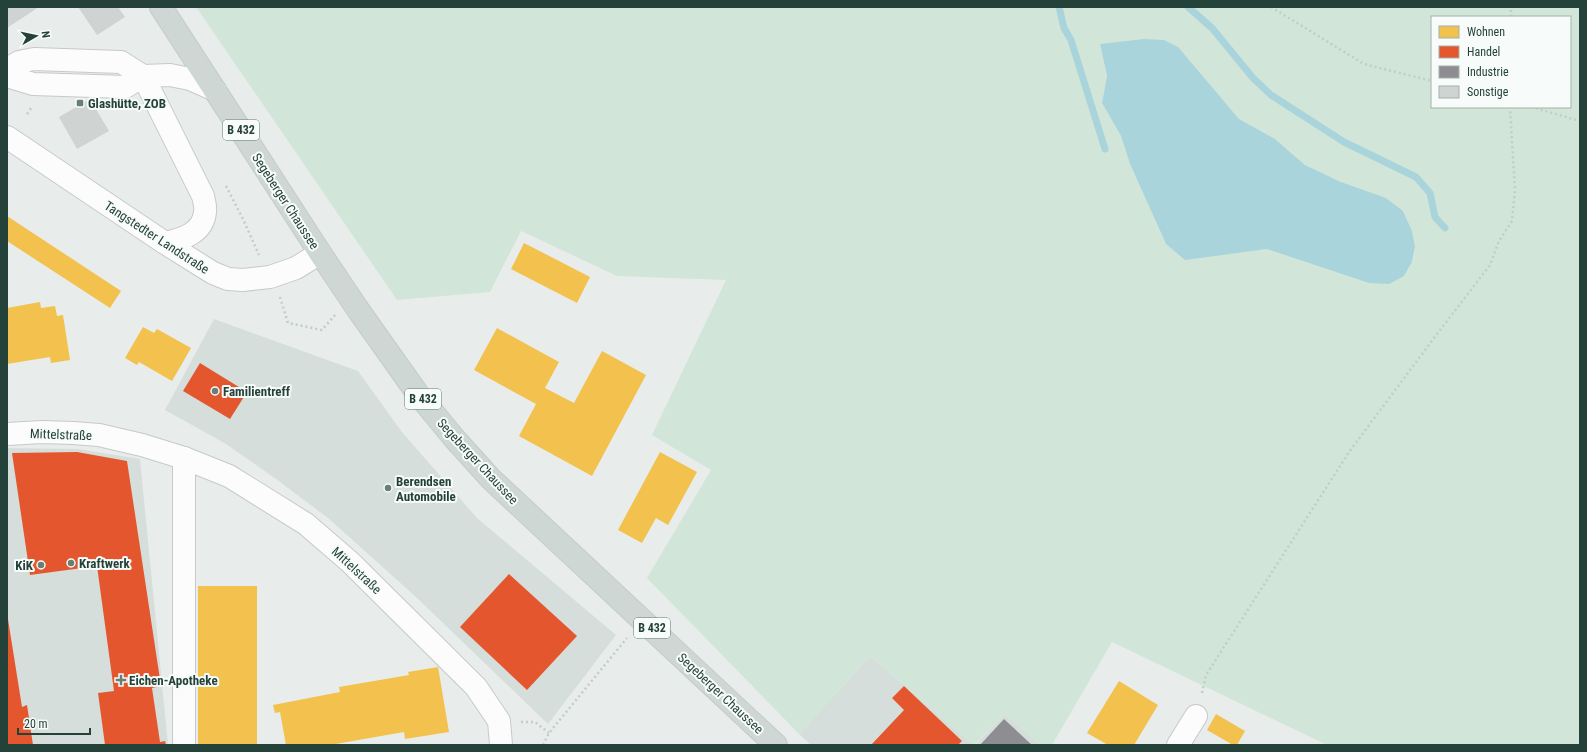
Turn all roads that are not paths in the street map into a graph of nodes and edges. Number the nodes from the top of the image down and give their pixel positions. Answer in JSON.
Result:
{"nodes":[{"id":1,"x":161,"y":7,"type":"edge"},
{"id":2,"x":7,"y":69,"type":"edge"},
{"id":3,"x":7,"y":76,"type":"edge"},
{"id":4,"x":143,"y":76,"type":"junction"},
{"id":5,"x":215,"y":90,"type":"junction"},
{"id":6,"x":7,"y":137,"type":"edge"},
{"id":7,"x":165,"y":243,"type":"junction"},
{"id":8,"x":320,"y":253,"type":"junction"},
{"id":9,"x":7,"y":434,"type":"edge"},
{"id":10,"x":184,"y":458,"type":"junction"},
{"id":11,"x":1196,"y":716,"type":"road end"},
{"id":12,"x":184,"y":745,"type":"edge"},
{"id":13,"x":500,"y":745,"type":"edge"},
{"id":14,"x":776,"y":745,"type":"edge"},
{"id":15,"x":1178,"y":745,"type":"edge"}],
"edges":[{"from":1,"to":5,"type":"main road","name":"Segeberger Chaussee","number":"B 432"},
{"from":2,"to":4,"type":"street"},
{"from":3,"to":4,"type":"street"},
{"from":4,"to":5,"type":"street"},
{"from":4,"to":7,"type":"street"},
{"from":5,"to":8,"type":"main road","name":"Segeberger Chaussee","number":"B 432"},
{"from":6,"to":7,"type":"street","name":"Tangstedter Landstraße"},
{"from":7,"to":8,"type":"street","name":"Tangstedter Landstraße"},
{"from":8,"to":14,"type":"main road","name":"Segeberger Chaussee","number":"B 432"},
{"from":9,"to":10,"type":"street","name":"Mittelstraße"},
{"from":10,"to":12,"type":"street"},
{"from":10,"to":13,"type":"street","name":"Mittelstraße"},
{"from":11,"to":15,"type":"street"}]}
